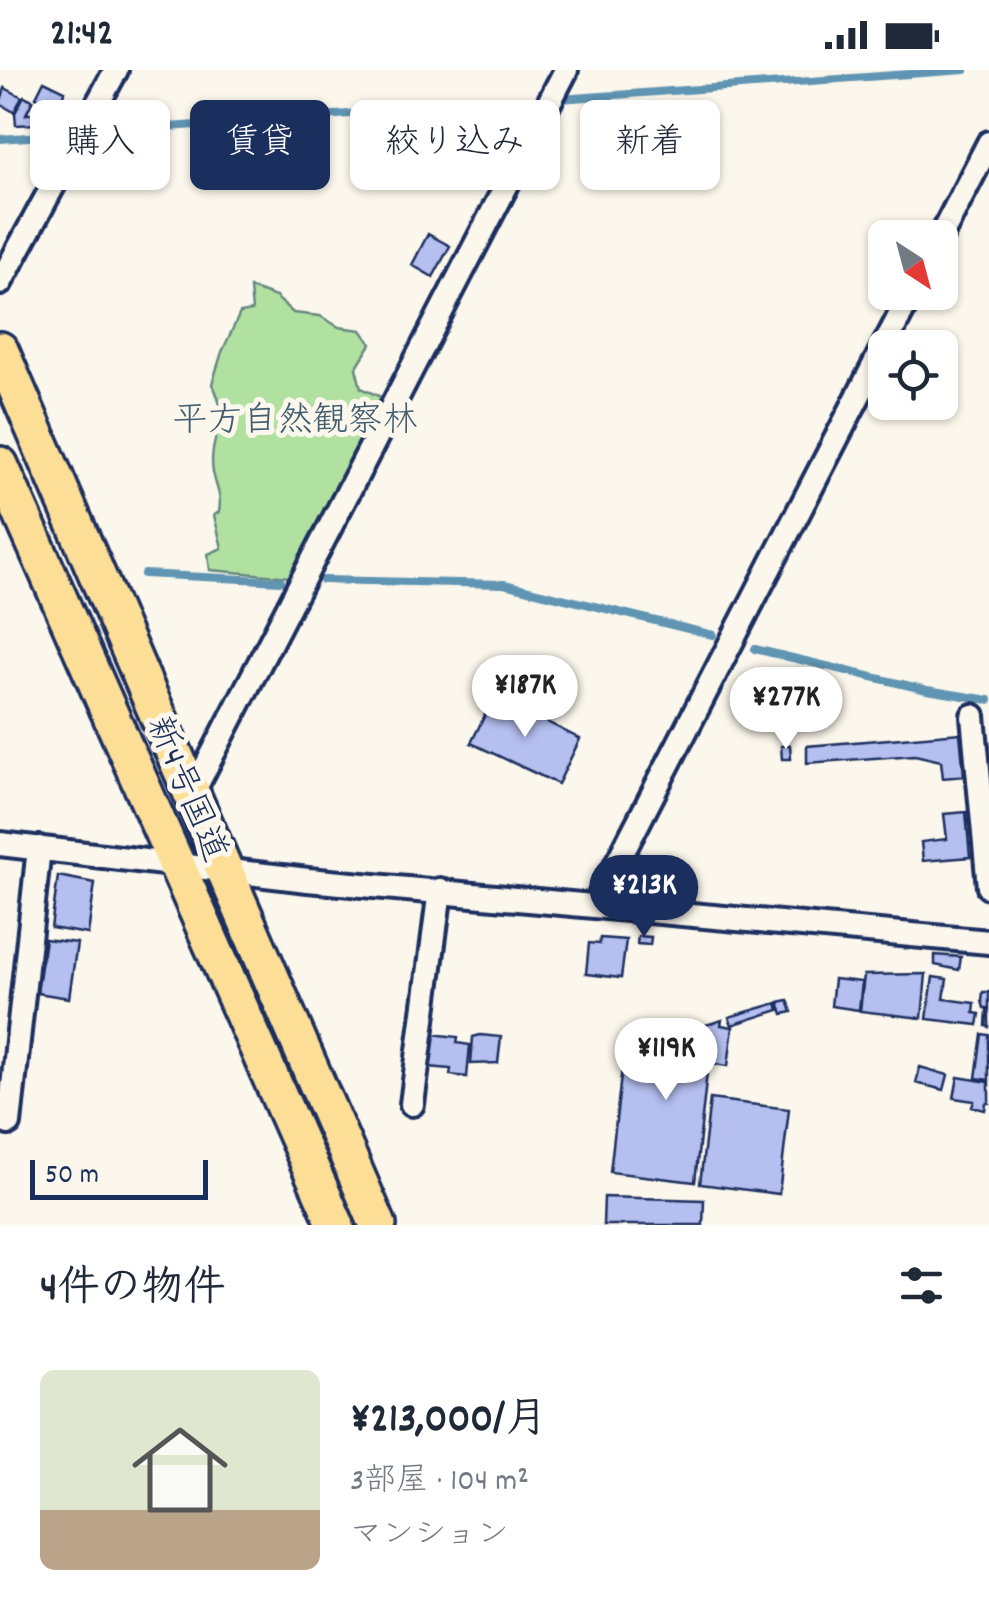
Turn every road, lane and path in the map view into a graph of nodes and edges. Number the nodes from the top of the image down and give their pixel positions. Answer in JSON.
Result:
{"nodes":[{"id":1,"x":116,"y":70,"type":"edge"},
{"id":2,"x":557,"y":88,"type":"edge"},
{"id":3,"x":989,"y":143,"type":"edge"},
{"id":4,"x":949,"y":220,"type":"edge"},
{"id":5,"x":0,"y":283,"type":"edge"},
{"id":6,"x":903,"y":310,"type":"edge"},
{"id":7,"x":0,"y":350,"type":"edge"},
{"id":8,"x":0,"y":465,"type":"edge"},
{"id":9,"x":974,"y":716,"type":"dead end"},
{"id":10,"x":192,"y":794,"type":"junction"},
{"id":11,"x":0,"y":844,"type":"edge"},
{"id":12,"x":39,"y":848,"type":"junction"},
{"id":13,"x":178,"y":866,"type":"junction"},
{"id":14,"x":224,"y":870,"type":"junction"},
{"id":15,"x":989,"y":886,"type":"edge"},
{"id":16,"x":440,"y":890,"type":"junction"},
{"id":17,"x":596,"y":904,"type":"junction"},
{"id":18,"x":989,"y":942,"type":"edge"},
{"id":19,"x":412,"y":1104,"type":"dead end"},
{"id":20,"x":9,"y":1124,"type":"dead end"},
{"id":21,"x":336,"y":1225,"type":"edge"},
{"id":22,"x":378,"y":1225,"type":"edge"}],
"edges":[{"from":1,"to":5,"type":"street"},
{"from":2,"to":10,"type":"street"},
{"from":3,"to":4,"type":"street"},
{"from":6,"to":17,"type":"street"},
{"from":7,"to":10,"type":"highway","name":"新4号国道"},
{"from":8,"to":13,"type":"highway","name":"新4号国道"},
{"from":9,"to":15,"type":"street"},
{"from":10,"to":14,"type":"highway","name":"新4号国道"},
{"from":11,"to":12,"type":"street"},
{"from":12,"to":13,"type":"street"},
{"from":12,"to":20,"type":"street"},
{"from":13,"to":14,"type":"street"},
{"from":13,"to":21,"type":"highway","name":"新4号国道"},
{"from":14,"to":16,"type":"street"},
{"from":14,"to":22,"type":"highway","name":"新4号国道"},
{"from":16,"to":17,"type":"street"},
{"from":16,"to":19,"type":"street"},
{"from":17,"to":18,"type":"street"}]}
